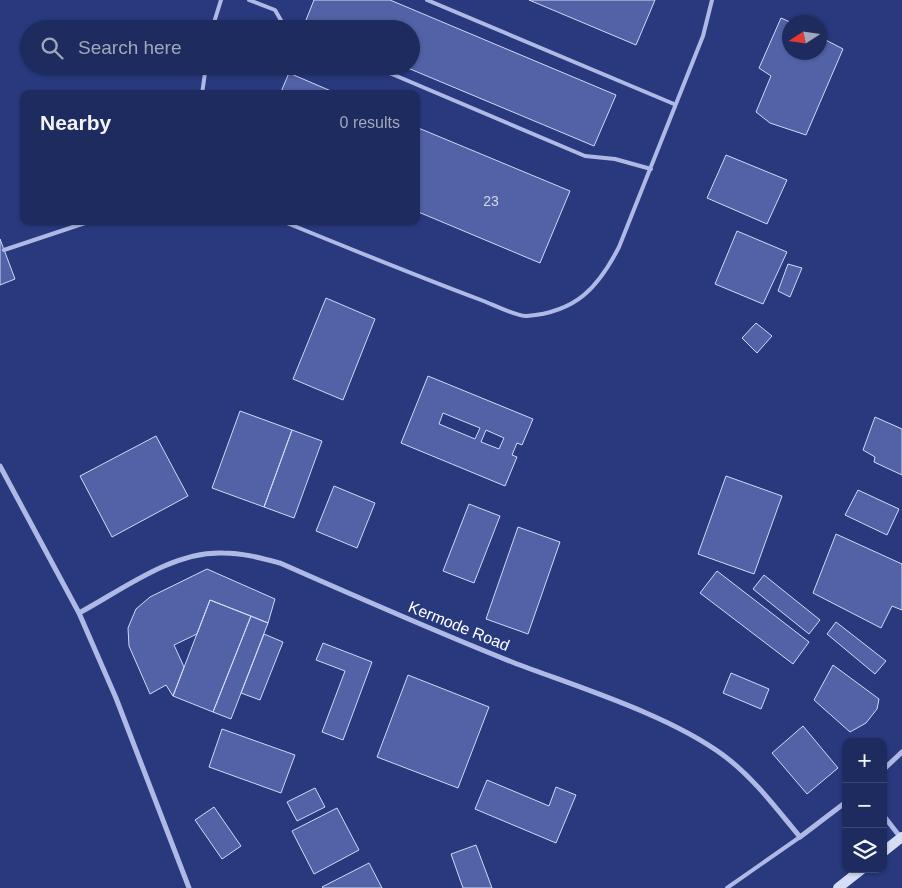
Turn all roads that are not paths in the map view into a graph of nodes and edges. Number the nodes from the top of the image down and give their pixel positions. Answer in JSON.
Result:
{"nodes":[{"id":1,"x":221,"y":0,"type":"edge"},
{"id":2,"x":249,"y":0,"type":"edge"},
{"id":3,"x":427,"y":0,"type":"edge"},
{"id":4,"x":712,"y":0,"type":"edge"},
{"id":5,"x":215,"y":20,"type":"edge"},
{"id":6,"x":281,"y":20,"type":"edge"},
{"id":7,"x":205,"y":75,"type":"edge"},
{"id":8,"x":394,"y":75,"type":"edge"},
{"id":9,"x":203,"y":90,"type":"edge"},
{"id":10,"x":674,"y":104,"type":"junction"},
{"id":11,"x":651,"y":169,"type":"junction"},
{"id":12,"x":79,"y":225,"type":"edge"},
{"id":13,"x":292,"y":225,"type":"edge"},
{"id":14,"x":4,"y":250,"type":"dead end"},
{"id":15,"x":0,"y":466,"type":"edge"},
{"id":16,"x":79,"y":613,"type":"junction"},
{"id":17,"x":902,"y":752,"type":"edge"},
{"id":18,"x":887,"y":766,"type":"edge"},
{"id":19,"x":842,"y":805,"type":"edge"},
{"id":20,"x":887,"y":820,"type":"edge"},
{"id":21,"x":800,"y":837,"type":"junction"},
{"id":22,"x":902,"y":838,"type":"edge"},
{"id":23,"x":887,"y":849,"type":"edge"},
{"id":24,"x":857,"y":873,"type":"edge"},
{"id":25,"x":189,"y":888,"type":"edge"},
{"id":26,"x":726,"y":888,"type":"edge"},
{"id":27,"x":838,"y":888,"type":"edge"}],
"edges":[{"from":1,"to":5,"type":"lane"},
{"from":2,"to":6,"type":"lane"},
{"from":3,"to":10,"type":"lane"},
{"from":4,"to":10,"type":"lane"},
{"from":7,"to":9,"type":"lane"},
{"from":8,"to":11,"type":"lane"},
{"from":10,"to":11,"type":"lane"},
{"from":11,"to":13,"type":"lane"},
{"from":12,"to":14,"type":"lane"},
{"from":15,"to":16,"type":"street"},
{"from":16,"to":21,"type":"street","name":"Kermode Road"},
{"from":16,"to":25,"type":"street"},
{"from":17,"to":18,"type":"street"},
{"from":19,"to":21,"type":"street"},
{"from":20,"to":22,"type":"street"},
{"from":21,"to":26,"type":"lane"},
{"from":22,"to":23,"type":"street"},
{"from":24,"to":27,"type":"street"}]}
